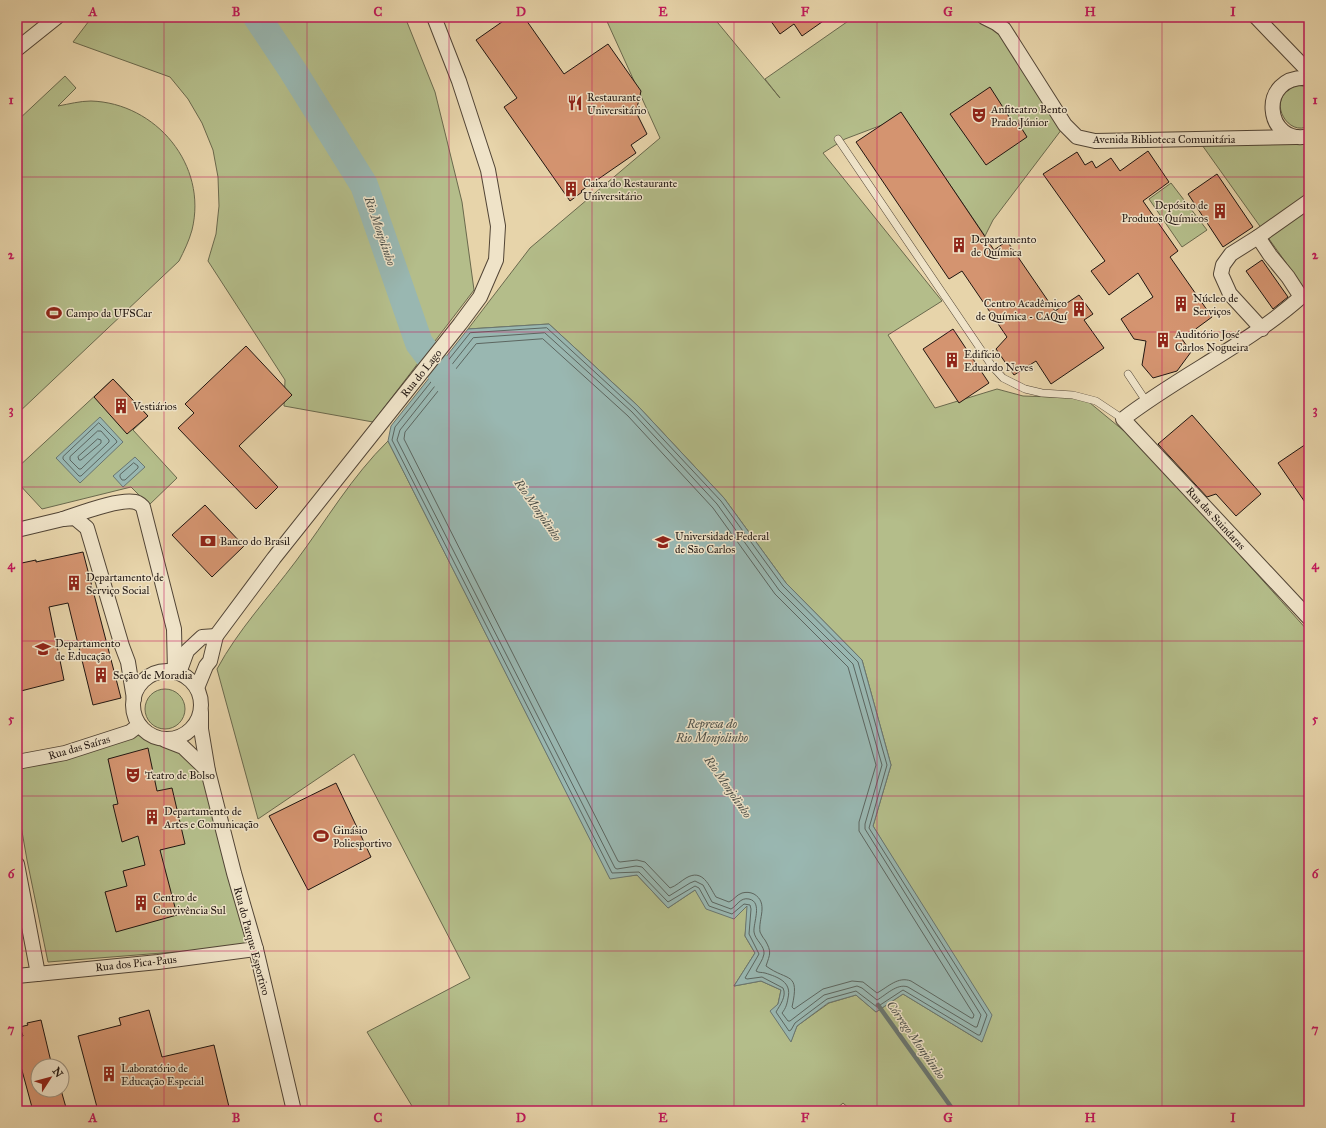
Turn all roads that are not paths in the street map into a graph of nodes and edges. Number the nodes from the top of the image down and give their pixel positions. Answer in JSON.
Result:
{"nodes":[{"id":1,"x":57,"y":17,"type":"edge"},
{"id":2,"x":434,"y":17,"type":"edge"},
{"id":3,"x":1256,"y":17,"type":"edge"},
{"id":4,"x":991,"y":19,"type":"edge"},
{"id":5,"x":17,"y":49,"type":"edge"},
{"id":6,"x":1309,"y":72,"type":"edge"},
{"id":7,"x":1309,"y":78,"type":"edge"},
{"id":8,"x":1303,"y":137,"type":"edge"},
{"id":9,"x":838,"y":139,"type":"dead end"},
{"id":10,"x":1309,"y":201,"type":"edge"},
{"id":11,"x":1258,"y":237,"type":"junction"},
{"id":12,"x":1262,"y":329,"type":"junction"},
{"id":13,"x":1128,"y":374,"type":"dead end"},
{"id":14,"x":1146,"y":402,"type":"junction"},
{"id":15,"x":1123,"y":419,"type":"junction"},
{"id":16,"x":63,"y":519,"type":"junction"},
{"id":17,"x":17,"y":530,"type":"edge"},
{"id":18,"x":1309,"y":618,"type":"edge"},
{"id":19,"x":216,"y":636,"type":"junction"},
{"id":20,"x":177,"y":672,"type":"junction"},
{"id":21,"x":197,"y":688,"type":"junction"},
{"id":22,"x":134,"y":699,"type":"junction"},
{"id":23,"x":201,"y":712,"type":"junction"},
{"id":24,"x":139,"y":725,"type":"junction"},
{"id":25,"x":164,"y":740,"type":"junction"},
{"id":26,"x":17,"y":762,"type":"edge"},
{"id":27,"x":208,"y":772,"type":"junction"},
{"id":28,"x":17,"y":864,"type":"edge"},
{"id":29,"x":256,"y":949,"type":"junction"},
{"id":30,"x":38,"y":974,"type":"junction"},
{"id":31,"x":17,"y":976,"type":"edge"},
{"id":32,"x":294,"y":1111,"type":"edge"}],
"edges":[{"from":1,"to":5,"type":"street"},
{"from":2,"to":19,"type":"street","name":"Rua do Lago"},
{"from":3,"to":6,"type":"street"},
{"from":4,"to":8,"type":"street","name":"Avenida Biblioteca Comunitária"},
{"from":7,"to":8,"type":"street"},
{"from":9,"to":15,"type":"lane"},
{"from":10,"to":11,"type":"street"},
{"from":11,"to":12,"type":"street"},
{"from":11,"to":12,"type":"street"},
{"from":12,"to":14,"type":"street"},
{"from":13,"to":14,"type":"lane"},
{"from":14,"to":15,"type":"street"},
{"from":15,"to":18,"type":"street","name":"Rua das Suindaras"},
{"from":16,"to":17,"type":"street"},
{"from":16,"to":20,"type":"street"},
{"from":16,"to":22,"type":"street"},
{"from":19,"to":20,"type":"street"},
{"from":19,"to":21,"type":"street","name":"Rua do Lago"},
{"from":20,"to":21,"type":"street"},
{"from":20,"to":22,"type":"street"},
{"from":21,"to":23,"type":"street"},
{"from":22,"to":24,"type":"street"},
{"from":23,"to":25,"type":"street"},
{"from":23,"to":27,"type":"street","name":"Rua do Parque Esportivo"},
{"from":24,"to":25,"type":"street"},
{"from":24,"to":26,"type":"street","name":"Rua das Saíras"},
{"from":25,"to":27,"type":"street"},
{"from":27,"to":29,"type":"street","name":"Rua do Parque Esportivo"},
{"from":28,"to":30,"type":"street"},
{"from":29,"to":30,"type":"street","name":"Rua dos Pica-Paus"},
{"from":29,"to":32,"type":"street","name":"Rua do Parque Esportivo"},
{"from":30,"to":31,"type":"street","name":"Rua dos Pica-Paus"}]}
